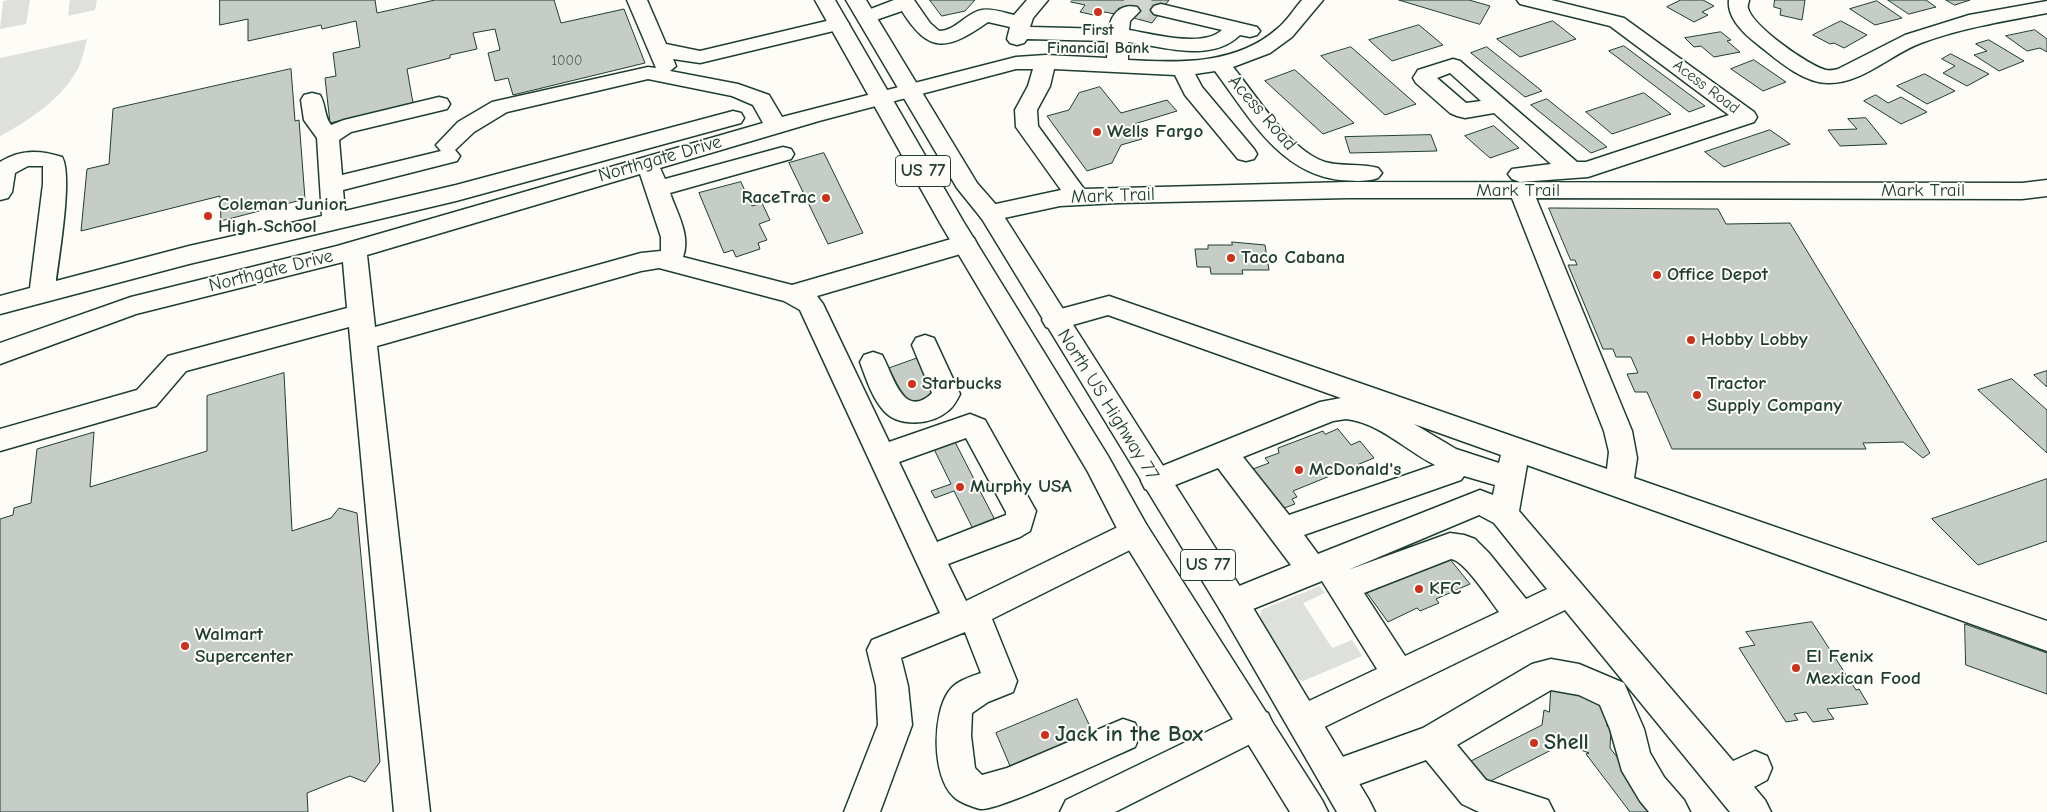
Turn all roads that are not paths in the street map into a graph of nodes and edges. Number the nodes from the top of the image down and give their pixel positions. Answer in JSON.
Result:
{"nodes":[{"id":1,"x":637,"y":0,"type":"edge"},
{"id":2,"x":825,"y":0,"type":"edge"},
{"id":3,"x":998,"y":0,"type":"edge"},
{"id":4,"x":1038,"y":0,"type":"edge"},
{"id":5,"x":1313,"y":0,"type":"edge"},
{"id":6,"x":1527,"y":0,"type":"edge"},
{"id":7,"x":1739,"y":0,"type":"edge"},
{"id":8,"x":905,"y":1,"type":"edge"},
{"id":9,"x":862,"y":8,"type":"edge"},
{"id":10,"x":2035,"y":9,"type":"edge"},
{"id":11,"x":1161,"y":10,"type":"tunnel mouth"},
{"id":12,"x":1130,"y":11,"type":"dead end"},
{"id":13,"x":985,"y":15,"type":"junction"},
{"id":14,"x":840,"y":24,"type":"junction"},
{"id":15,"x":1019,"y":28,"type":"junction"},
{"id":16,"x":1236,"y":28,"type":"junction"},
{"id":17,"x":1118,"y":35,"type":"junction"},
{"id":18,"x":1278,"y":38,"type":"junction"},
{"id":19,"x":658,"y":48,"type":"junction"},
{"id":20,"x":1046,"y":61,"type":"junction"},
{"id":21,"x":1016,"y":63,"type":"junction"},
{"id":22,"x":1220,"y":64,"type":"junction"},
{"id":23,"x":1117,"y":66,"type":"junction"},
{"id":24,"x":1182,"y":68,"type":"junction"},
{"id":25,"x":669,"y":76,"type":"junction"},
{"id":26,"x":909,"y":90,"type":"junction"},
{"id":27,"x":881,"y":97,"type":"junction"},
{"id":28,"x":312,"y":100,"type":"dead end"},
{"id":29,"x":439,"y":104,"type":"dead end"},
{"id":30,"x":1499,"y":105,"type":"dead end"},
{"id":31,"x":772,"y":117,"type":"junction"},
{"id":32,"x":328,"y":138,"type":"junction"},
{"id":33,"x":448,"y":150,"type":"junction"},
{"id":34,"x":783,"y":154,"type":"dead end"},
{"id":35,"x":1246,"y":154,"type":"dead end"},
{"id":36,"x":648,"y":162,"type":"junction"},
{"id":37,"x":1572,"y":170,"type":"junction"},
{"id":38,"x":333,"y":185,"type":"junction"},
{"id":39,"x":2047,"y":188,"type":"edge"},
{"id":40,"x":657,"y":189,"type":"junction"},
{"id":41,"x":0,"y":190,"type":"edge"},
{"id":42,"x":1520,"y":191,"type":"junction"},
{"id":43,"x":456,"y":193,"type":"junction"},
{"id":44,"x":1078,"y":197,"type":"junction"},
{"id":45,"x":990,"y":213,"type":"junction"},
{"id":46,"x":461,"y":218,"type":"junction"},
{"id":47,"x":334,"y":221,"type":"junction"},
{"id":48,"x":965,"y":244,"type":"junction"},
{"id":49,"x":354,"y":249,"type":"junction"},
{"id":50,"x":669,"y":261,"type":"junction"},
{"id":51,"x":42,"y":294,"type":"junction"},
{"id":52,"x":792,"y":294,"type":"junction"},
{"id":53,"x":0,"y":305,"type":"edge"},
{"id":54,"x":1055,"y":320,"type":"junction"},
{"id":55,"x":362,"y":327,"type":"junction"},
{"id":56,"x":1015,"y":328,"type":"junction"},
{"id":57,"x":925,"y":345,"type":"dead end"},
{"id":58,"x":0,"y":354,"type":"edge"},
{"id":59,"x":873,"y":362,"type":"dead end"},
{"id":60,"x":0,"y":440,"type":"edge"},
{"id":61,"x":1223,"y":453,"type":"junction"},
{"id":62,"x":882,"y":456,"type":"junction"},
{"id":63,"x":1460,"y":461,"type":"junction"},
{"id":64,"x":1513,"y":463,"type":"junction"},
{"id":65,"x":1155,"y":481,"type":"junction"},
{"id":66,"x":1617,"y":484,"type":"junction"},
{"id":67,"x":1504,"y":514,"type":"junction"},
{"id":68,"x":1283,"y":530,"type":"junction"},
{"id":69,"x":1135,"y":533,"type":"junction"},
{"id":70,"x":929,"y":558,"type":"junction"},
{"id":71,"x":1328,"y":574,"type":"junction"},
{"id":72,"x":1570,"y":593,"type":"junction"},
{"id":73,"x":1233,"y":603,"type":"junction"},
{"id":74,"x":1521,"y":616,"type":"junction"},
{"id":75,"x":966,"y":617,"type":"junction"},
{"id":76,"x":2047,"y":636,"type":"edge"},
{"id":77,"x":1398,"y":674,"type":"junction"},
{"id":78,"x":1304,"y":720,"type":"junction"},
{"id":79,"x":1256,"y":724,"type":"junction"},
{"id":80,"x":1123,"y":735,"type":"dead end"},
{"id":81,"x":1432,"y":741,"type":"junction"},
{"id":82,"x":1334,"y":776,"type":"junction"},
{"id":83,"x":1745,"y":796,"type":"edge"},
{"id":84,"x":412,"y":812,"type":"edge"},
{"id":85,"x":862,"y":812,"type":"edge"},
{"id":86,"x":1078,"y":812,"type":"edge"},
{"id":87,"x":1310,"y":812,"type":"edge"},
{"id":88,"x":1357,"y":812,"type":"edge"},
{"id":89,"x":1536,"y":812,"type":"edge"},
{"id":90,"x":1672,"y":812,"type":"edge"}],
"edges":[{"from":1,"to":19,"type":"street"},
{"from":2,"to":14,"type":"street","name":"North US Highway 77","number":"US 77"},
{"from":3,"to":13,"type":"street"},
{"from":4,"to":15,"type":"street"},
{"from":5,"to":18,"type":"street","name":"Northgate Drive"},
{"from":6,"to":37,"type":"street","name":"Acess Road"},
{"from":7,"to":10,"type":"street"},
{"from":8,"to":9,"type":"street"},
{"from":8,"to":13,"type":"street"},
{"from":9,"to":26,"type":"street","name":"North US Highway 77","number":"US 77"},
{"from":11,"to":16,"type":"street"},
{"from":12,"to":17,"type":"street"},
{"from":13,"to":15,"type":"street"},
{"from":14,"to":19,"type":"street"},
{"from":14,"to":27,"type":"street","name":"North US Highway 77","number":"US 77"},
{"from":15,"to":17,"type":"street"},
{"from":15,"to":21,"type":"street"},
{"from":16,"to":17,"type":"street"},
{"from":16,"to":18,"type":"street"},
{"from":17,"to":23,"type":"street"},
{"from":18,"to":22,"type":"street","name":"Northgate Drive"},
{"from":19,"to":25,"type":"street"},
{"from":20,"to":21,"type":"street","name":"Northgate Drive"},
{"from":20,"to":23,"type":"street","name":"Northgate Drive"},
{"from":20,"to":44,"type":"street"},
{"from":21,"to":26,"type":"street","name":"Northgate Drive"},
{"from":22,"to":24,"type":"street","name":"Northgate Drive"},
{"from":22,"to":37,"type":"street","name":"Acess Road"},
{"from":23,"to":24,"type":"street","name":"Northgate Drive"},
{"from":24,"to":35,"type":"street"},
{"from":25,"to":31,"type":"street"},
{"from":25,"to":33,"type":"street"},
{"from":26,"to":27,"type":"street","name":"Northgate Drive"},
{"from":26,"to":45,"type":"street","name":"North US Highway 77","number":"US 77"},
{"from":27,"to":31,"type":"street","name":"Northgate Drive"},
{"from":27,"to":48,"type":"street","name":"North US Highway 77","number":"US 77"},
{"from":28,"to":32,"type":"street"},
{"from":29,"to":32,"type":"street"},
{"from":30,"to":37,"type":"street"},
{"from":31,"to":36,"type":"street","name":"Northgate Drive"},
{"from":31,"to":43,"type":"street"},
{"from":32,"to":38,"type":"street"},
{"from":33,"to":38,"type":"street"},
{"from":33,"to":43,"type":"street"},
{"from":34,"to":40,"type":"street"},
{"from":36,"to":40,"type":"street"},
{"from":36,"to":46,"type":"street","name":"Northgate Drive"},
{"from":38,"to":47,"type":"street"},
{"from":39,"to":42,"type":"street","name":"Mark Trail"},
{"from":40,"to":50,"type":"street"},
{"from":41,"to":51,"type":"street"},
{"from":42,"to":44,"type":"street","name":"Mark Trail"},
{"from":42,"to":66,"type":"street"},
{"from":43,"to":46,"type":"street"},
{"from":43,"to":47,"type":"street"},
{"from":44,"to":45,"type":"street","name":"Mark Trail"},
{"from":45,"to":54,"type":"street","name":"North US Highway 77","number":"US 77"},
{"from":46,"to":49,"type":"street","name":"Northgate Drive"},
{"from":47,"to":51,"type":"street"},
{"from":48,"to":52,"type":"street"},
{"from":48,"to":56,"type":"street","name":"North US Highway 77","number":"US 77"},
{"from":49,"to":55,"type":"street"},
{"from":49,"to":58,"type":"street","name":"Northgate Drive"},
{"from":50,"to":52,"type":"street"},
{"from":50,"to":55,"type":"street"},
{"from":51,"to":53,"type":"street"},
{"from":52,"to":62,"type":"street"},
{"from":54,"to":56,"type":"street"},
{"from":54,"to":64,"type":"street"},
{"from":54,"to":65,"type":"street","name":"North US Highway 77","number":"US 77"},
{"from":55,"to":60,"type":"street"},
{"from":55,"to":84,"type":"street"},
{"from":56,"to":69,"type":"street","name":"North US Highway 77","number":"US 77"},
{"from":57,"to":59,"type":"street"},
{"from":61,"to":63,"type":"street"},
{"from":61,"to":65,"type":"street"},
{"from":61,"to":68,"type":"street"},
{"from":62,"to":70,"type":"street"},
{"from":62,"to":70,"type":"street"},
{"from":63,"to":64,"type":"street"},
{"from":63,"to":68,"type":"street"},
{"from":64,"to":66,"type":"street"},
{"from":64,"to":67,"type":"street"},
{"from":65,"to":73,"type":"street","name":"North US Highway 77","number":"US 77"},
{"from":66,"to":76,"type":"street"},
{"from":67,"to":71,"type":"street"},
{"from":67,"to":72,"type":"street"},
{"from":68,"to":71,"type":"street"},
{"from":69,"to":75,"type":"street"},
{"from":69,"to":79,"type":"street","name":"North US Highway 77","number":"US 77"},
{"from":70,"to":75,"type":"street"},
{"from":71,"to":73,"type":"street"},
{"from":71,"to":74,"type":"street"},
{"from":71,"to":77,"type":"street"},
{"from":72,"to":74,"type":"street"},
{"from":72,"to":83,"type":"street"},
{"from":73,"to":78,"type":"street","name":"North US Highway 77","number":"US 77"},
{"from":74,"to":77,"type":"street"},
{"from":75,"to":80,"type":"street"},
{"from":75,"to":85,"type":"street"},
{"from":77,"to":78,"type":"street"},
{"from":78,"to":82,"type":"street","name":"North US Highway 77","number":"US 77"},
{"from":79,"to":86,"type":"street"},
{"from":79,"to":87,"type":"street","name":"North US Highway 77","number":"US 77"},
{"from":81,"to":82,"type":"street"},
{"from":81,"to":89,"type":"street"},
{"from":81,"to":90,"type":"street"},
{"from":82,"to":88,"type":"street","name":"North US Highway 77","number":"US 77"}]}
